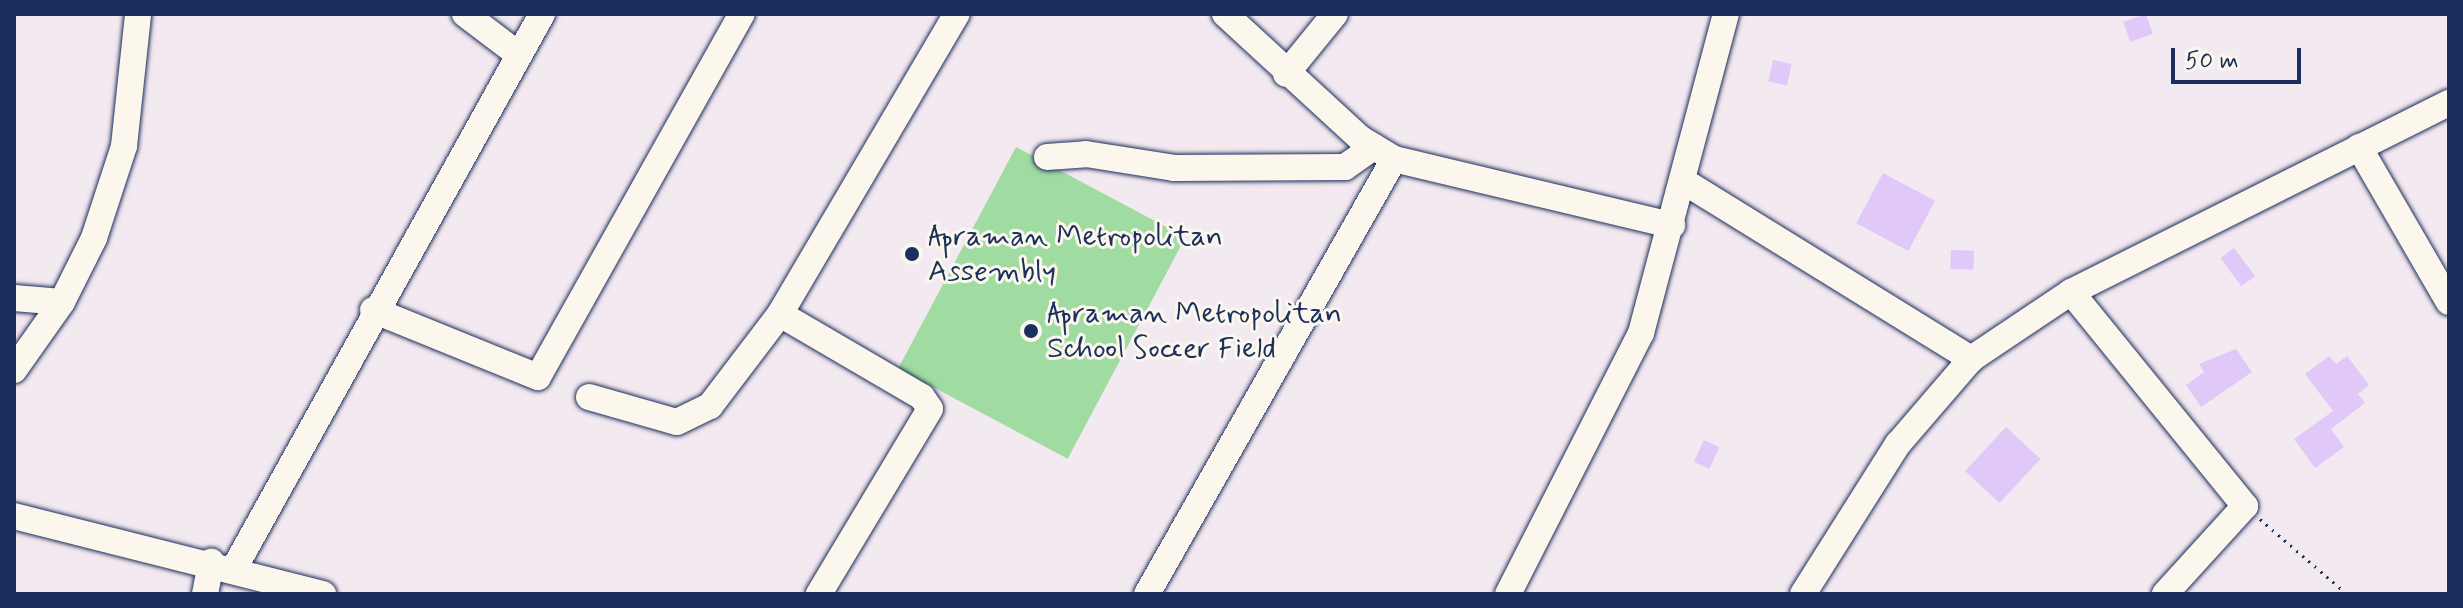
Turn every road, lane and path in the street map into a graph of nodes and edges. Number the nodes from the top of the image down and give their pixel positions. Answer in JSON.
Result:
{"nodes":[{"id":1,"x":138,"y":14,"type":"edge"},
{"id":2,"x":465,"y":14,"type":"edge"},
{"id":3,"x":542,"y":14,"type":"edge"},
{"id":4,"x":742,"y":14,"type":"edge"},
{"id":5,"x":957,"y":14,"type":"edge"},
{"id":6,"x":1225,"y":14,"type":"edge"},
{"id":7,"x":1335,"y":14,"type":"edge"},
{"id":8,"x":1726,"y":14,"type":"edge"},
{"id":9,"x":519,"y":55,"type":"junction"},
{"id":10,"x":1286,"y":74,"type":"junction"},
{"id":11,"x":2449,"y":103,"type":"edge"},
{"id":12,"x":2359,"y":147,"type":"junction"},
{"id":13,"x":1384,"y":153,"type":"junction"},
{"id":14,"x":1047,"y":157,"type":"dead end"},
{"id":15,"x":1683,"y":181,"type":"junction"},
{"id":16,"x":1672,"y":225,"type":"junction"},
{"id":17,"x":2071,"y":292,"type":"junction"},
{"id":18,"x":14,"y":298,"type":"edge"},
{"id":19,"x":62,"y":302,"type":"junction"},
{"id":20,"x":2449,"y":302,"type":"edge"},
{"id":21,"x":373,"y":310,"type":"junction"},
{"id":22,"x":780,"y":314,"type":"junction"},
{"id":23,"x":1971,"y":359,"type":"junction"},
{"id":24,"x":14,"y":370,"type":"edge"},
{"id":25,"x":589,"y":397,"type":"dead end"},
{"id":26,"x":2245,"y":506,"type":"junction"},
{"id":27,"x":14,"y":516,"type":"edge"},
{"id":28,"x":223,"y":564,"type":"junction"},
{"id":29,"x":205,"y":594,"type":"edge"},
{"id":30,"x":323,"y":594,"type":"edge"},
{"id":31,"x":819,"y":594,"type":"edge"},
{"id":32,"x":1147,"y":594,"type":"edge"},
{"id":33,"x":1508,"y":594,"type":"edge"},
{"id":34,"x":1803,"y":594,"type":"edge"},
{"id":35,"x":2165,"y":594,"type":"edge"},
{"id":36,"x":2347,"y":594,"type":"edge"}],
"edges":[{"from":1,"to":19,"type":"street"},
{"from":2,"to":9,"type":"street"},
{"from":3,"to":9,"type":"street"},
{"from":4,"to":21,"type":"street"},
{"from":5,"to":22,"type":"street"},
{"from":6,"to":10,"type":"street"},
{"from":7,"to":10,"type":"street"},
{"from":8,"to":15,"type":"street"},
{"from":9,"to":21,"type":"street"},
{"from":10,"to":13,"type":"street"},
{"from":11,"to":12,"type":"street"},
{"from":12,"to":17,"type":"street"},
{"from":12,"to":20,"type":"street"},
{"from":13,"to":14,"type":"street"},
{"from":13,"to":16,"type":"street"},
{"from":13,"to":32,"type":"street"},
{"from":15,"to":16,"type":"street"},
{"from":15,"to":23,"type":"street"},
{"from":16,"to":33,"type":"street"},
{"from":17,"to":23,"type":"street"},
{"from":17,"to":26,"type":"street"},
{"from":18,"to":19,"type":"street"},
{"from":19,"to":24,"type":"street"},
{"from":21,"to":28,"type":"street"},
{"from":22,"to":25,"type":"street"},
{"from":22,"to":31,"type":"street"},
{"from":23,"to":34,"type":"street"},
{"from":26,"to":35,"type":"street"},
{"from":26,"to":36,"type":"path"},
{"from":27,"to":28,"type":"street"},
{"from":28,"to":29,"type":"street"},
{"from":28,"to":30,"type":"street"}]}
